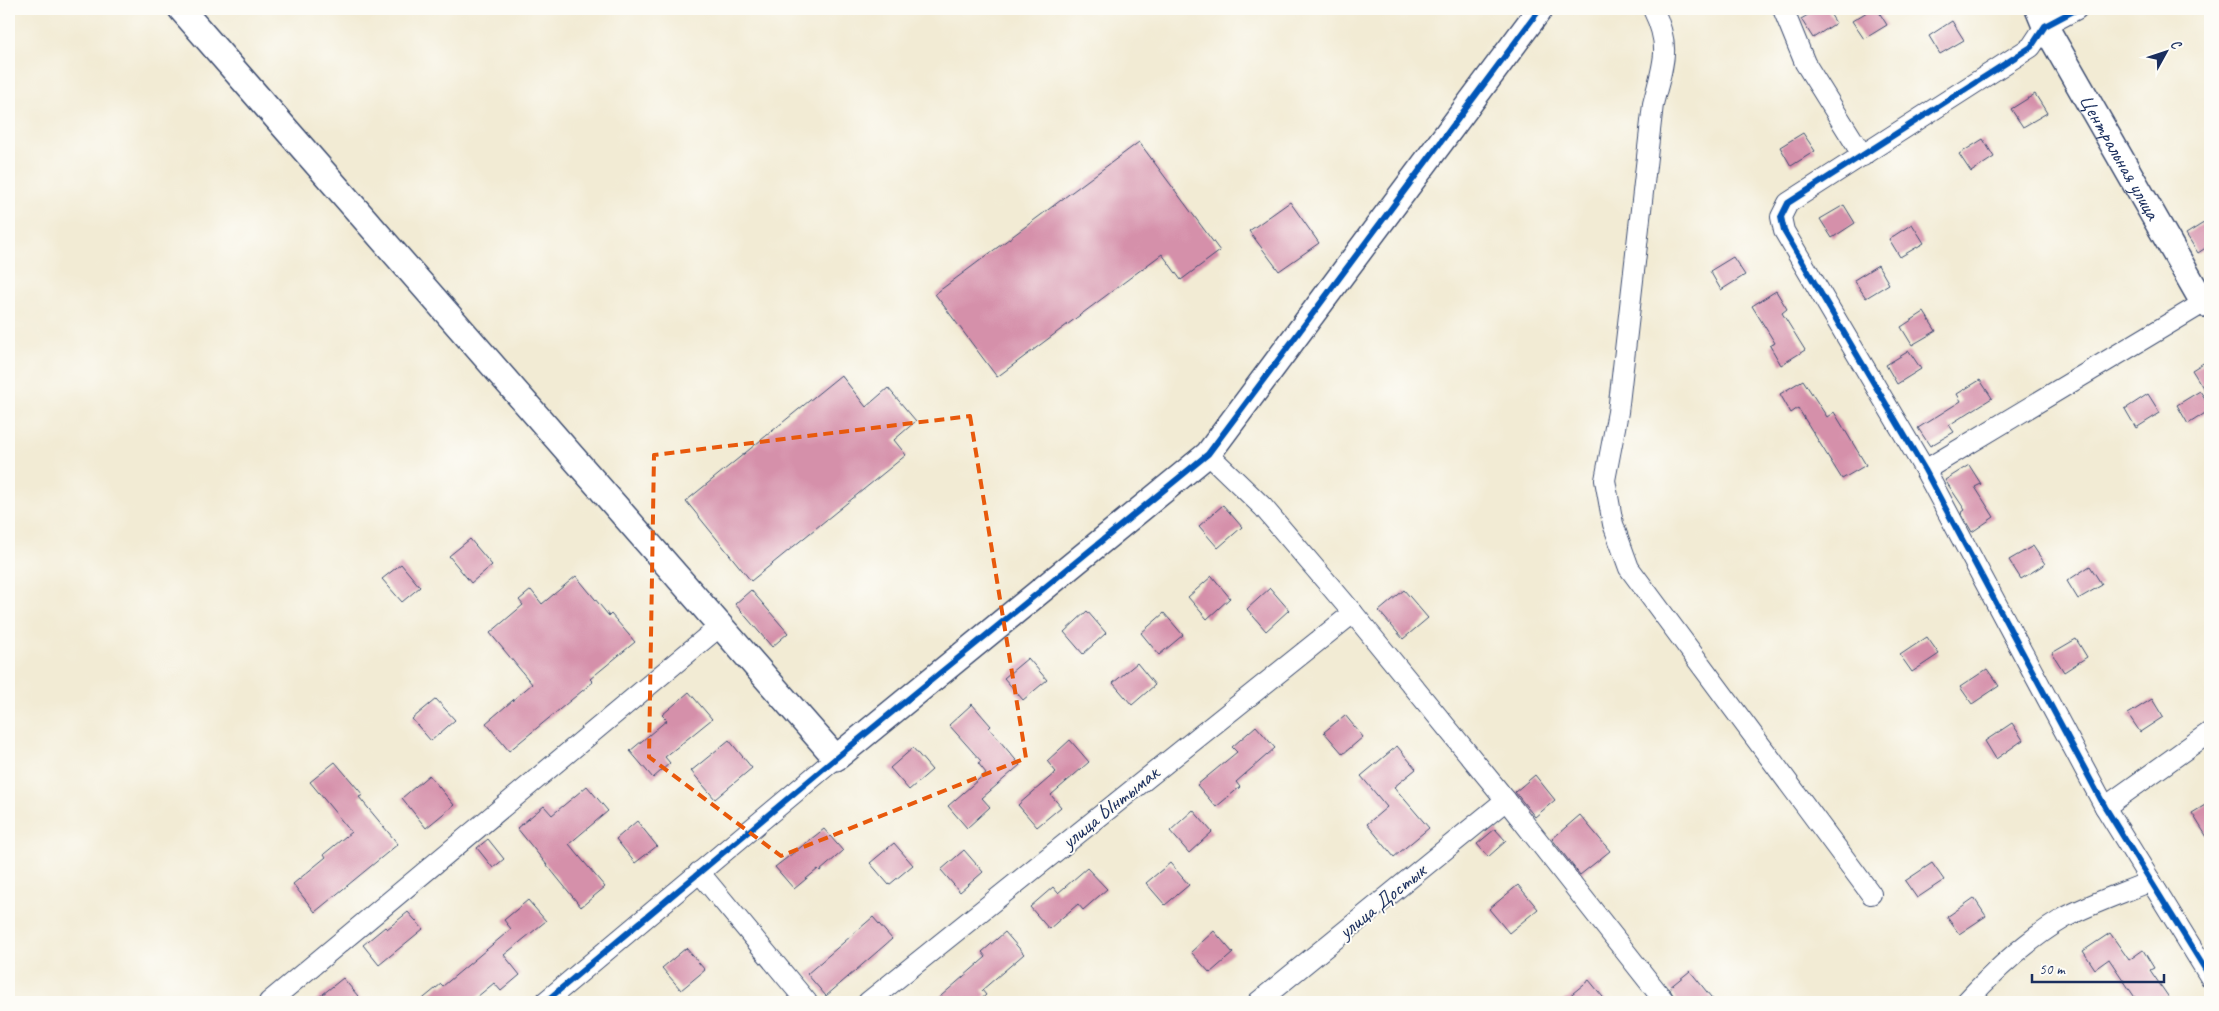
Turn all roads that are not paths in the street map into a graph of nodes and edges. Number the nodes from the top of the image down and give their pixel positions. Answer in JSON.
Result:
{"nodes":[{"id":1,"x":181,"y":9,"type":"edge"},
{"id":2,"x":1540,"y":9,"type":"edge"},
{"id":3,"x":1653,"y":9,"type":"edge"},
{"id":4,"x":1782,"y":9,"type":"edge"},
{"id":5,"x":2077,"y":9,"type":"edge"},
{"id":6,"x":2042,"y":17,"type":"edge"},
{"id":7,"x":1863,"y":156,"type":"junction"},
{"id":8,"x":2207,"y":302,"type":"edge"},
{"id":9,"x":1208,"y":454,"type":"junction"},
{"id":10,"x":1925,"y":470,"type":"junction"},
{"id":11,"x":1353,"y":613,"type":"junction"},
{"id":12,"x":720,"y":626,"type":"junction"},
{"id":13,"x":2210,"y":732,"type":"edge"},
{"id":14,"x":836,"y":758,"type":"junction"},
{"id":15,"x":1506,"y":800,"type":"junction"},
{"id":16,"x":2105,"y":807,"type":"junction"},
{"id":17,"x":699,"y":872,"type":"junction"},
{"id":18,"x":2151,"y":881,"type":"junction"},
{"id":19,"x":1872,"y":894,"type":"dead end"},
{"id":20,"x":2210,"y":977,"type":"edge"},
{"id":21,"x":1657,"y":999,"type":"edge"},
{"id":22,"x":269,"y":1002,"type":"edge"},
{"id":23,"x":545,"y":1002,"type":"edge"},
{"id":24,"x":807,"y":1002,"type":"edge"},
{"id":25,"x":868,"y":1002,"type":"edge"},
{"id":26,"x":1258,"y":1002,"type":"edge"},
{"id":27,"x":1966,"y":1002,"type":"edge"}],
"edges":[{"from":1,"to":12,"type":"street"},
{"from":2,"to":9,"type":"street"},
{"from":3,"to":19,"type":"street"},
{"from":4,"to":7,"type":"street"},
{"from":5,"to":6,"type":"street"},
{"from":6,"to":7,"type":"street"},
{"from":6,"to":8,"type":"street","name":"Центральная улица"},
{"from":7,"to":10,"type":"street"},
{"from":8,"to":10,"type":"street"},
{"from":9,"to":11,"type":"street"},
{"from":9,"to":14,"type":"street"},
{"from":10,"to":16,"type":"street"},
{"from":11,"to":15,"type":"street"},
{"from":11,"to":25,"type":"street","name":"улица Ынтымак"},
{"from":12,"to":14,"type":"street"},
{"from":12,"to":22,"type":"street"},
{"from":13,"to":16,"type":"street"},
{"from":14,"to":17,"type":"street"},
{"from":15,"to":21,"type":"street"},
{"from":15,"to":26,"type":"street","name":"улица Достык"},
{"from":16,"to":18,"type":"street"},
{"from":17,"to":23,"type":"street"},
{"from":17,"to":24,"type":"street"},
{"from":18,"to":20,"type":"street"},
{"from":18,"to":27,"type":"street"}]}
